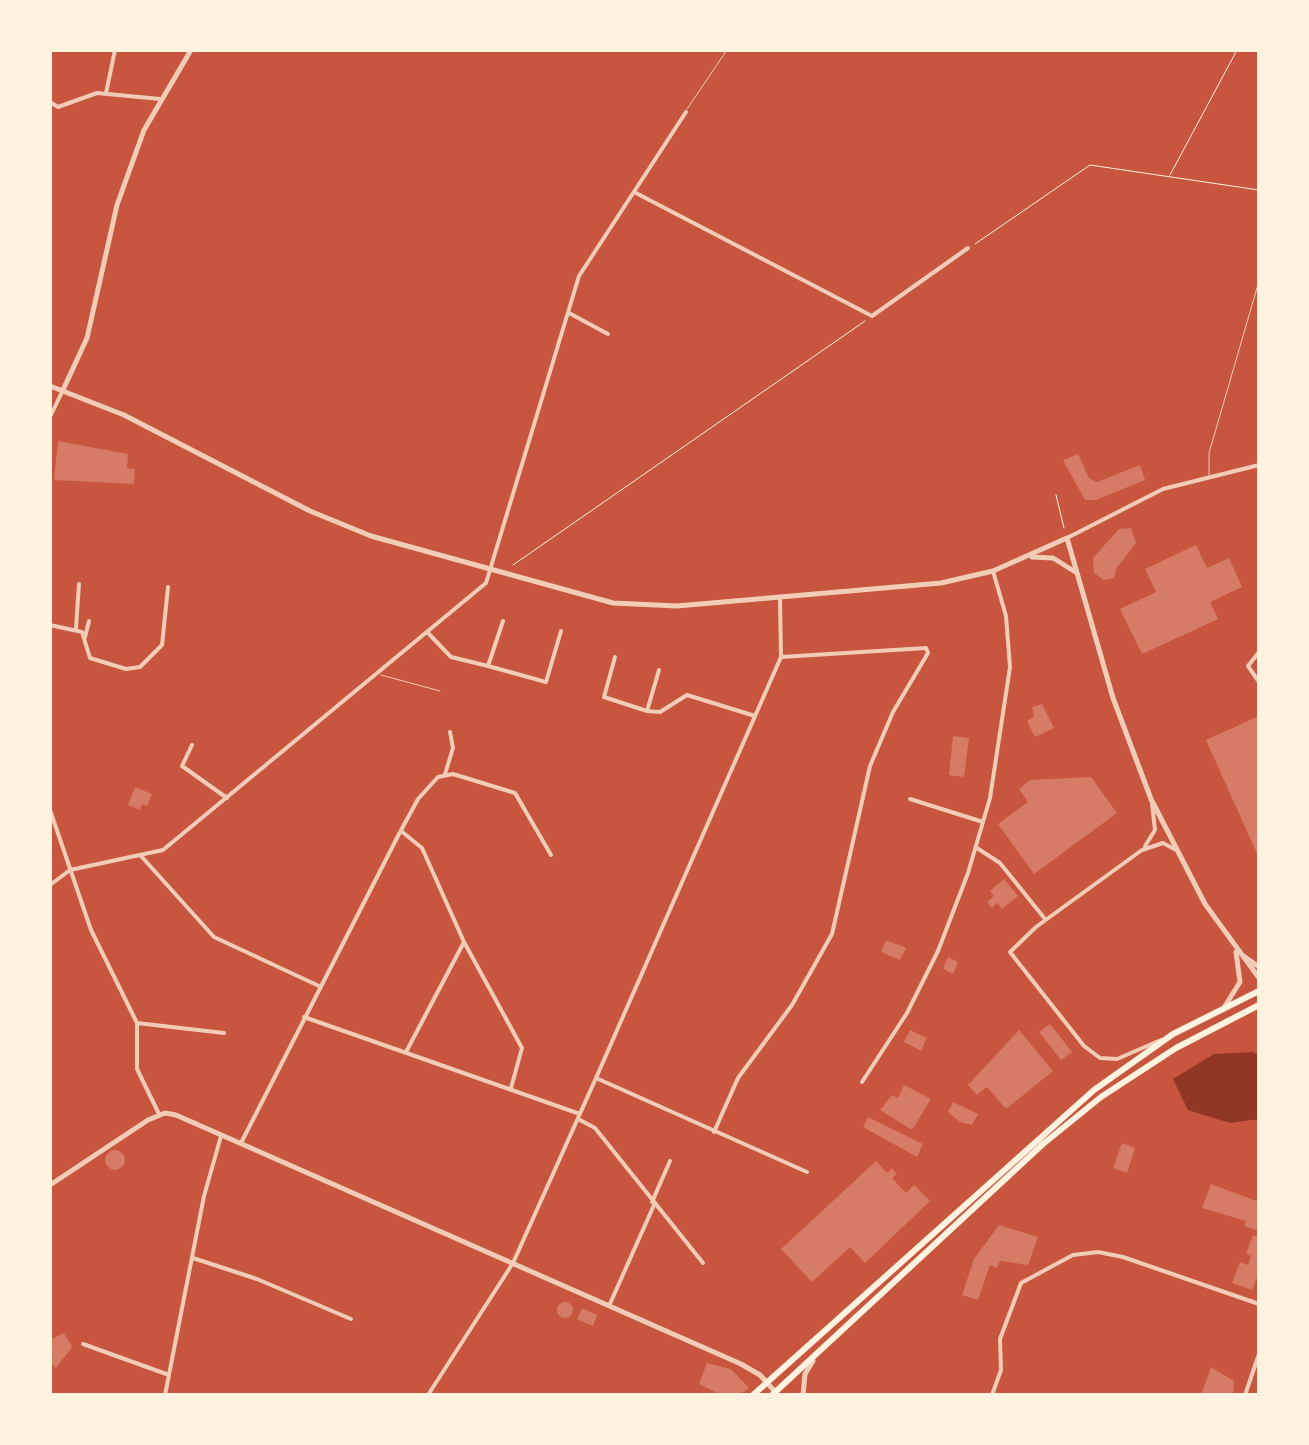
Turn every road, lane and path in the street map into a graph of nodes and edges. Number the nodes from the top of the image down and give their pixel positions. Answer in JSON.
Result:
{"nodes":[{"id":1,"x":115,"y":50,"type":"edge"},
{"id":2,"x":190,"y":50,"type":"edge"},
{"id":3,"x":727,"y":50,"type":"edge"},
{"id":4,"x":1238,"y":50,"type":"edge"},
{"id":5,"x":106,"y":94,"type":"junction"},
{"id":6,"x":160,"y":99,"type":"junction"},
{"id":7,"x":50,"y":102,"type":"edge"},
{"id":8,"x":686,"y":112,"type":"joint"},
{"id":9,"x":1170,"y":176,"type":"junction"},
{"id":10,"x":1259,"y":190,"type":"edge"},
{"id":11,"x":634,"y":192,"type":"junction"},
{"id":12,"x":968,"y":248,"type":"joint"},
{"id":13,"x":1259,"y":281,"type":"edge"},
{"id":14,"x":569,"y":313,"type":"junction"},
{"id":15,"x":872,"y":316,"type":"junction"},
{"id":16,"x":608,"y":334,"type":"dead end"},
{"id":17,"x":50,"y":386,"type":"edge"},
{"id":18,"x":63,"y":390,"type":"junction"},
{"id":19,"x":50,"y":417,"type":"edge"},
{"id":20,"x":1259,"y":466,"type":"edge"},
{"id":21,"x":1209,"y":475,"type":"junction"},
{"id":22,"x":1056,"y":495,"type":"dead end"},
{"id":23,"x":1064,"y":528,"type":"dead end"},
{"id":24,"x":1067,"y":538,"type":"junction"},
{"id":25,"x":1029,"y":557,"type":"junction"},
{"id":26,"x":510,"y":567,"type":"dead end"},
{"id":27,"x":993,"y":570,"type":"junction"},
{"id":28,"x":490,"y":572,"type":"junction"},
{"id":29,"x":1077,"y":573,"type":"junction"},
{"id":30,"x":79,"y":584,"type":"dead end"},
{"id":31,"x":168,"y":587,"type":"dead end"},
{"id":32,"x":780,"y":599,"type":"junction"},
{"id":33,"x":89,"y":621,"type":"dead end"},
{"id":34,"x":502,"y":621,"type":"dead end"},
{"id":35,"x":50,"y":625,"type":"edge"},
{"id":36,"x":76,"y":628,"type":"junction"},
{"id":37,"x":561,"y":631,"type":"dead end"},
{"id":38,"x":428,"y":633,"type":"junction"},
{"id":39,"x":86,"y":637,"type":"junction"},
{"id":40,"x":1259,"y":652,"type":"edge"},
{"id":41,"x":616,"y":657,"type":"dead end"},
{"id":42,"x":782,"y":657,"type":"junction"},
{"id":43,"x":488,"y":666,"type":"junction"},
{"id":44,"x":659,"y":670,"type":"dead end"},
{"id":45,"x":377,"y":674,"type":"junction"},
{"id":46,"x":1259,"y":682,"type":"edge"},
{"id":47,"x":440,"y":691,"type":"dead end"},
{"id":48,"x":647,"y":710,"type":"junction"},
{"id":49,"x":756,"y":716,"type":"junction"},
{"id":50,"x":450,"y":732,"type":"dead end"},
{"id":51,"x":192,"y":745,"type":"dead end"},
{"id":52,"x":444,"y":774,"type":"junction"},
{"id":53,"x":227,"y":798,"type":"junction"},
{"id":54,"x":910,"y":799,"type":"dead end"},
{"id":55,"x":1151,"y":799,"type":"junction"},
{"id":56,"x":50,"y":810,"type":"edge"},
{"id":57,"x":983,"y":822,"type":"junction"},
{"id":58,"x":401,"y":831,"type":"junction"},
{"id":59,"x":976,"y":848,"type":"junction"},
{"id":60,"x":1142,"y":850,"type":"junction"},
{"id":61,"x":1176,"y":850,"type":"junction"},
{"id":62,"x":551,"y":855,"type":"dead end"},
{"id":63,"x":141,"y":856,"type":"junction"},
{"id":64,"x":70,"y":870,"type":"junction"},
{"id":65,"x":50,"y":885,"type":"edge"},
{"id":66,"x":1046,"y":920,"type":"junction"},
{"id":67,"x":464,"y":942,"type":"junction"},
{"id":68,"x":1235,"y":949,"type":"junction"},
{"id":69,"x":1259,"y":967,"type":"edge"},
{"id":70,"x":1259,"y":978,"type":"edge"},
{"id":71,"x":319,"y":986,"type":"junction"},
{"id":72,"x":1259,"y":991,"type":"edge"},
{"id":73,"x":1259,"y":1005,"type":"edge"},
{"id":74,"x":1223,"y":1008,"type":"junction"},
{"id":75,"x":304,"y":1018,"type":"junction"},
{"id":76,"x":137,"y":1022,"type":"junction"},
{"id":77,"x":224,"y":1033,"type":"dead end"},
{"id":78,"x":1173,"y":1034,"type":"junction"},
{"id":79,"x":406,"y":1052,"type":"junction"},
{"id":80,"x":596,"y":1078,"type":"junction"},
{"id":81,"x":862,"y":1082,"type":"dead end"},
{"id":82,"x":510,"y":1088,"type":"junction"},
{"id":83,"x":159,"y":1114,"type":"junction"},
{"id":84,"x":579,"y":1116,"type":"junction"},
{"id":85,"x":714,"y":1132,"type":"junction"},
{"id":86,"x":221,"y":1135,"type":"junction"},
{"id":87,"x":240,"y":1144,"type":"junction"},
{"id":88,"x":670,"y":1161,"type":"dead end"},
{"id":89,"x":808,"y":1172,"type":"dead end"},
{"id":90,"x":50,"y":1185,"type":"edge"},
{"id":91,"x":653,"y":1204,"type":"junction"},
{"id":92,"x":193,"y":1258,"type":"junction"},
{"id":93,"x":513,"y":1263,"type":"junction"},
{"id":94,"x":703,"y":1264,"type":"dead end"},
{"id":95,"x":1259,"y":1304,"type":"edge"},
{"id":96,"x":609,"y":1306,"type":"junction"},
{"id":97,"x":351,"y":1319,"type":"dead end"},
{"id":98,"x":83,"y":1344,"type":"dead end"},
{"id":99,"x":1259,"y":1354,"type":"edge"},
{"id":100,"x":813,"y":1360,"type":"junction"},
{"id":101,"x":169,"y":1375,"type":"junction"},
{"id":102,"x":767,"y":1383,"type":"junction"},
{"id":103,"x":776,"y":1394,"type":"edge"},
{"id":104,"x":166,"y":1395,"type":"edge"},
{"id":105,"x":428,"y":1395,"type":"edge"},
{"id":106,"x":753,"y":1395,"type":"edge"},
{"id":107,"x":802,"y":1395,"type":"edge"},
{"id":108,"x":992,"y":1395,"type":"edge"},
{"id":109,"x":1245,"y":1395,"type":"edge"}],
"edges":[{"from":1,"to":5,"type":"street"},
{"from":2,"to":6,"type":"street"},
{"from":3,"to":8,"type":"lane"},
{"from":4,"to":9,"type":"path"},
{"from":5,"to":6,"type":"street"},
{"from":5,"to":7,"type":"street"},
{"from":6,"to":18,"type":"street"},
{"from":8,"to":11,"type":"street"},
{"from":9,"to":10,"type":"path"},
{"from":9,"to":12,"type":"path"},
{"from":11,"to":14,"type":"street"},
{"from":11,"to":15,"type":"street"},
{"from":12,"to":15,"type":"street"},
{"from":13,"to":21,"type":"lane"},
{"from":14,"to":16,"type":"street"},
{"from":14,"to":28,"type":"street"},
{"from":15,"to":26,"type":"path"},
{"from":17,"to":18,"type":"street"},
{"from":18,"to":19,"type":"street"},
{"from":18,"to":28,"type":"street"},
{"from":20,"to":21,"type":"street"},
{"from":21,"to":24,"type":"street"},
{"from":22,"to":23,"type":"path"},
{"from":24,"to":25,"type":"street"},
{"from":24,"to":29,"type":"street"},
{"from":25,"to":27,"type":"street"},
{"from":25,"to":29,"type":"street"},
{"from":27,"to":32,"type":"street"},
{"from":27,"to":57,"type":"street"},
{"from":28,"to":32,"type":"street"},
{"from":28,"to":38,"type":"street"},
{"from":29,"to":55,"type":"street"},
{"from":30,"to":36,"type":"street"},
{"from":31,"to":39,"type":"street"},
{"from":32,"to":42,"type":"street"},
{"from":33,"to":39,"type":"street"},
{"from":34,"to":43,"type":"street"},
{"from":35,"to":36,"type":"street"},
{"from":36,"to":39,"type":"street"},
{"from":37,"to":43,"type":"street"},
{"from":38,"to":43,"type":"street"},
{"from":38,"to":45,"type":"street"},
{"from":40,"to":46,"type":"street"},
{"from":41,"to":48,"type":"street"},
{"from":42,"to":49,"type":"street"},
{"from":42,"to":85,"type":"street"},
{"from":44,"to":48,"type":"street"},
{"from":45,"to":47,"type":"lane"},
{"from":45,"to":53,"type":"street"},
{"from":48,"to":49,"type":"street"},
{"from":49,"to":80,"type":"street"},
{"from":50,"to":52,"type":"street"},
{"from":51,"to":53,"type":"street"},
{"from":52,"to":58,"type":"street"},
{"from":52,"to":62,"type":"street"},
{"from":53,"to":63,"type":"street"},
{"from":54,"to":57,"type":"street"},
{"from":55,"to":60,"type":"street"},
{"from":55,"to":61,"type":"street"},
{"from":56,"to":64,"type":"street"},
{"from":57,"to":59,"type":"street"},
{"from":58,"to":67,"type":"street"},
{"from":58,"to":71,"type":"street"},
{"from":59,"to":66,"type":"street"},
{"from":59,"to":81,"type":"street"},
{"from":60,"to":61,"type":"street"},
{"from":60,"to":66,"type":"street"},
{"from":61,"to":68,"type":"street"},
{"from":63,"to":64,"type":"street"},
{"from":63,"to":71,"type":"street"},
{"from":64,"to":65,"type":"street"},
{"from":64,"to":76,"type":"street"},
{"from":66,"to":78,"type":"street"},
{"from":67,"to":79,"type":"street"},
{"from":67,"to":82,"type":"street"},
{"from":68,"to":69,"type":"street"},
{"from":68,"to":70,"type":"street"},
{"from":68,"to":74,"type":"street"},
{"from":71,"to":75,"type":"street"},
{"from":72,"to":74,"type":"main road"},
{"from":73,"to":100,"type":"main road"},
{"from":74,"to":78,"type":"main road"},
{"from":75,"to":79,"type":"street"},
{"from":75,"to":87,"type":"street"},
{"from":76,"to":77,"type":"street"},
{"from":76,"to":83,"type":"street"},
{"from":78,"to":102,"type":"main road"},
{"from":79,"to":82,"type":"street"},
{"from":80,"to":84,"type":"street"},
{"from":80,"to":85,"type":"street"},
{"from":82,"to":84,"type":"street"},
{"from":83,"to":86,"type":"street"},
{"from":83,"to":90,"type":"street"},
{"from":84,"to":91,"type":"street"},
{"from":84,"to":93,"type":"street"},
{"from":85,"to":89,"type":"street"},
{"from":86,"to":87,"type":"street"},
{"from":86,"to":92,"type":"street"},
{"from":87,"to":93,"type":"street"},
{"from":88,"to":91,"type":"street"},
{"from":91,"to":94,"type":"street"},
{"from":91,"to":96,"type":"street"},
{"from":92,"to":97,"type":"street"},
{"from":92,"to":101,"type":"street"},
{"from":93,"to":96,"type":"street"},
{"from":93,"to":105,"type":"street"},
{"from":95,"to":108,"type":"street"},
{"from":96,"to":102,"type":"street"},
{"from":98,"to":101,"type":"street"},
{"from":99,"to":109,"type":"street"},
{"from":100,"to":103,"type":"main road"},
{"from":100,"to":107,"type":"street"},
{"from":101,"to":104,"type":"street"},
{"from":102,"to":103,"type":"street"},
{"from":102,"to":106,"type":"main road"}]}
